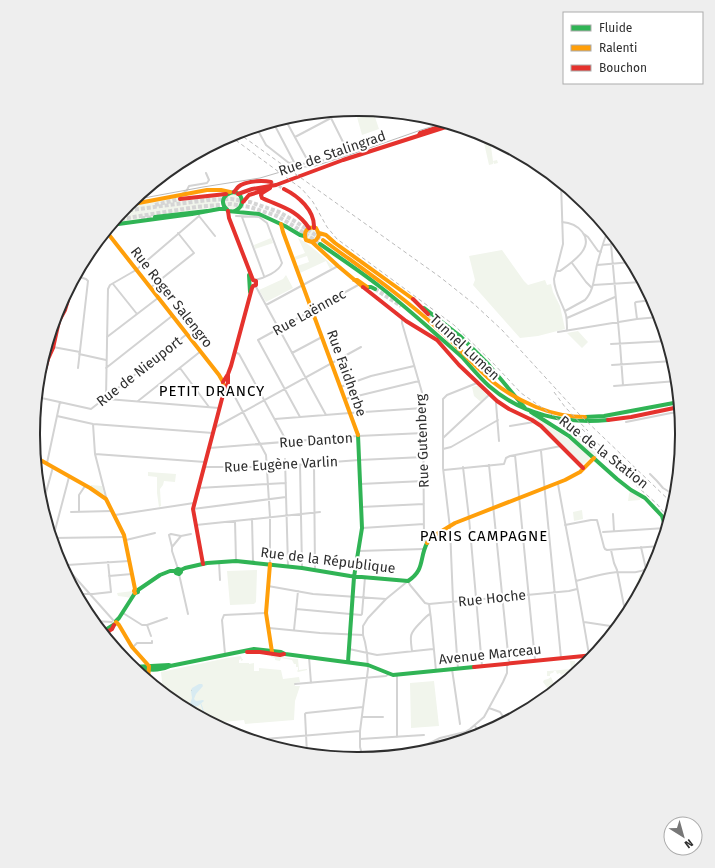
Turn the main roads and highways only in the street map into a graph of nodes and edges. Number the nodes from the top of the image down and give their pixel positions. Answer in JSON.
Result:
{"nodes":[{"id":1,"x":441,"y":127,"type":"edge"},
{"id":2,"x":442,"y":128,"type":"edge"},
{"id":3,"x":437,"y":129,"type":"junction"},
{"id":4,"x":270,"y":185,"type":"junction"},
{"id":5,"x":284,"y":189,"type":"tunnel mouth"},
{"id":6,"x":230,"y":193,"type":"junction"},
{"id":7,"x":238,"y":194,"type":"junction"},
{"id":8,"x":180,"y":197,"type":"junction"},
{"id":9,"x":242,"y":202,"type":"junction"},
{"id":10,"x":139,"y":203,"type":"edge"},
{"id":11,"x":227,"y":210,"type":"junction"},
{"id":12,"x":207,"y":211,"type":"junction"},
{"id":13,"x":235,"y":213,"type":"junction"},
{"id":14,"x":155,"y":217,"type":"tunnel mouth"},
{"id":15,"x":230,"y":220,"type":"junction"},
{"id":16,"x":120,"y":224,"type":"edge"},
{"id":17,"x":281,"y":224,"type":"junction"},
{"id":18,"x":288,"y":227,"type":"junction"},
{"id":19,"x":312,"y":228,"type":"junction"},
{"id":20,"x":283,"y":232,"type":"junction"},
{"id":21,"x":319,"y":233,"type":"junction"},
{"id":22,"x":304,"y":236,"type":"junction"},
{"id":23,"x":110,"y":237,"type":"edge"},
{"id":24,"x":318,"y":243,"type":"junction"},
{"id":25,"x":354,"y":280,"type":"junction"},
{"id":26,"x":363,"y":286,"type":"junction"},
{"id":27,"x":375,"y":289,"type":"tunnel mouth"},
{"id":28,"x":413,"y":300,"type":"junction"},
{"id":29,"x":428,"y":314,"type":"tunnel mouth"},
{"id":30,"x":226,"y":382,"type":"junction"},
{"id":31,"x":673,"y":403,"type":"edge"},
{"id":32,"x":673,"y":408,"type":"edge"},
{"id":33,"x":613,"y":417,"type":"junction"},
{"id":34,"x":594,"y":458,"type":"junction"},
{"id":35,"x":42,"y":461,"type":"edge"},
{"id":36,"x":584,"y":468,"type":"junction"},
{"id":37,"x":663,"y":519,"type":"edge"},
{"id":38,"x":201,"y":562,"type":"junction"},
{"id":39,"x":270,"y":564,"type":"junction"},
{"id":40,"x":354,"y":577,"type":"junction"},
{"id":41,"x":136,"y":590,"type":"junction"},
{"id":42,"x":114,"y":622,"type":"junction"},
{"id":43,"x":109,"y":630,"type":"edge"},
{"id":44,"x":272,"y":652,"type":"junction"},
{"id":45,"x":585,"y":655,"type":"edge"},
{"id":46,"x":348,"y":662,"type":"junction"},
{"id":47,"x":142,"y":668,"type":"edge"},
{"id":48,"x":143,"y":668,"type":"edge"},
{"id":49,"x":149,"y":668,"type":"junction"},
{"id":50,"x":149,"y":673,"type":"edge"}],
"edges":[{"from":1,"to":3,"type":"main road","name":"Rue de Stalingrad"},
{"from":2,"to":3,"type":"main road","name":"Rue de Stalingrad"},
{"from":3,"to":4,"type":"main road","name":"Rue de Stalingrad"},
{"from":4,"to":6,"type":"main road"},
{"from":4,"to":7,"type":"main road","name":"Rue de Stalingrad"},
{"from":4,"to":9,"type":"main road","name":"Rue de Stalingrad"},
{"from":4,"to":19,"type":"main road"},
{"from":5,"to":19,"type":"main road"},
{"from":6,"to":7,"type":"main road"},
{"from":6,"to":8,"type":"main road"},
{"from":6,"to":8,"type":"main road"},
{"from":6,"to":11,"type":"main road"},
{"from":7,"to":9,"type":"main road"},
{"from":8,"to":10,"type":"main road"},
{"from":9,"to":13,"type":"main road"},
{"from":11,"to":12,"type":"main road"},
{"from":11,"to":13,"type":"main road"},
{"from":11,"to":15,"type":"main road"},
{"from":12,"to":14,"type":"main road"},
{"from":12,"to":16,"type":"main road"},
{"from":13,"to":15,"type":"main road"},
{"from":13,"to":17,"type":"main road"},
{"from":15,"to":30,"type":"main road"},
{"from":17,"to":18,"type":"main road"},
{"from":17,"to":20,"type":"main road"},
{"from":18,"to":20,"type":"main road"},
{"from":18,"to":22,"type":"main road"},
{"from":19,"to":21,"type":"main road"},
{"from":19,"to":22,"type":"main road"},
{"from":20,"to":40,"type":"main road","name":"Rue Faidherbe"},
{"from":21,"to":24,"type":"main road"},
{"from":21,"to":28,"type":"main road","name":"Rue de la Station"},
{"from":22,"to":24,"type":"main road"},
{"from":23,"to":30,"type":"main road","name":"Rue Roger Salengro"},
{"from":24,"to":25,"type":"main road"},
{"from":24,"to":33,"type":"main road","name":"Tunnel Lumen"},
{"from":24,"to":33,"type":"main road","name":"Tunnel Lumen"},
{"from":25,"to":26,"type":"main road"},
{"from":25,"to":26,"type":"main road"},
{"from":26,"to":27,"type":"main road"},
{"from":26,"to":36,"type":"main road"},
{"from":28,"to":29,"type":"main road"},
{"from":28,"to":34,"type":"main road","name":"Rue de la Station"},
{"from":30,"to":38,"type":"main road"},
{"from":31,"to":33,"type":"main road"},
{"from":32,"to":33,"type":"main road"},
{"from":34,"to":36,"type":"main road","name":"Rue de la République"},
{"from":34,"to":37,"type":"main road","name":"Rue de la Station"},
{"from":35,"to":41,"type":"main road"},
{"from":36,"to":40,"type":"main road","name":"Rue de la République"},
{"from":38,"to":39,"type":"main road","name":"Rue de la République"},
{"from":38,"to":41,"type":"main road","name":"Rue de la République"},
{"from":39,"to":40,"type":"main road","name":"Rue de la République"},
{"from":39,"to":44,"type":"main road"},
{"from":40,"to":46,"type":"main road","name":"Rue Faidherbe"},
{"from":41,"to":42,"type":"main road","name":"Rue de la République"},
{"from":42,"to":43,"type":"main road","name":"Rue de la République"},
{"from":42,"to":49,"type":"main road"},
{"from":44,"to":46,"type":"main road"},
{"from":44,"to":49,"type":"main road"},
{"from":45,"to":46,"type":"main road","name":"Avenue Marceau"},
{"from":47,"to":49,"type":"main road"},
{"from":48,"to":49,"type":"main road"},
{"from":49,"to":50,"type":"main road"}]}
